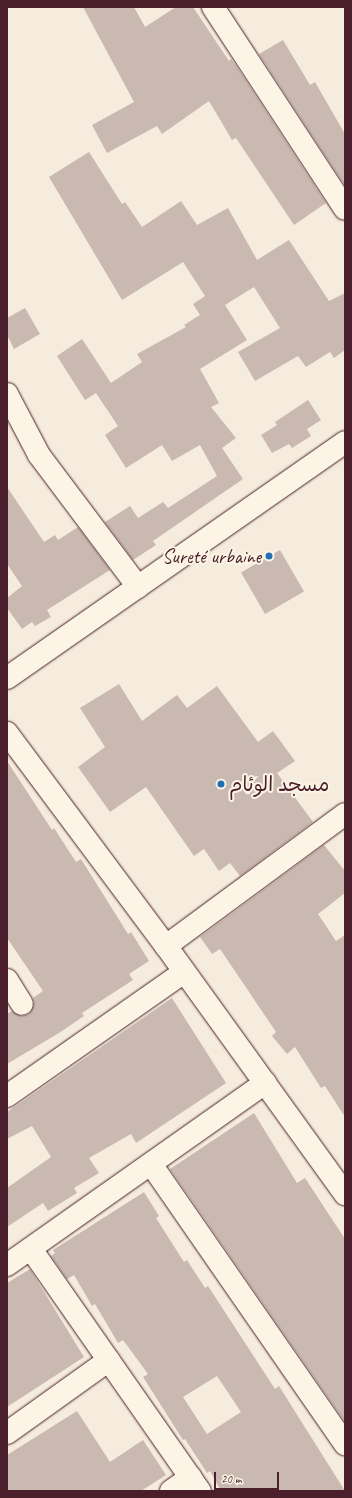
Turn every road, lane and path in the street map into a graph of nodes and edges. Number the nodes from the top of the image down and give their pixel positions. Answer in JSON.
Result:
{"nodes":[{"id":1,"x":213,"y":7,"type":"edge"},
{"id":2,"x":345,"y":209,"type":"edge"},
{"id":3,"x":7,"y":394,"type":"edge"},
{"id":4,"x":345,"y":442,"type":"edge"},
{"id":5,"x":138,"y":587,"type":"junction"},
{"id":6,"x":7,"y":678,"type":"edge"},
{"id":7,"x":7,"y":734,"type":"edge"},
{"id":8,"x":345,"y":814,"type":"edge"},
{"id":9,"x":166,"y":946,"type":"junction"},
{"id":10,"x":184,"y":972,"type":"junction"},
{"id":11,"x":7,"y":980,"type":"edge"},
{"id":12,"x":22,"y":1004,"type":"dead end"},
{"id":13,"x":265,"y":1083,"type":"junction"},
{"id":14,"x":7,"y":1096,"type":"edge"},
{"id":15,"x":151,"y":1164,"type":"junction"},
{"id":16,"x":345,"y":1194,"type":"edge"},
{"id":17,"x":31,"y":1249,"type":"junction"},
{"id":18,"x":7,"y":1265,"type":"edge"},
{"id":19,"x":109,"y":1360,"type":"junction"},
{"id":20,"x":7,"y":1433,"type":"edge"},
{"id":21,"x":345,"y":1444,"type":"edge"},
{"id":22,"x":195,"y":1484,"type":"edge"},
{"id":23,"x":171,"y":1491,"type":"edge"}],
"edges":[{"from":1,"to":2,"type":"street"},
{"from":3,"to":5,"type":"street"},
{"from":4,"to":5,"type":"street"},
{"from":5,"to":6,"type":"street"},
{"from":7,"to":9,"type":"street"},
{"from":8,"to":9,"type":"street"},
{"from":9,"to":10,"type":"street"},
{"from":10,"to":13,"type":"street"},
{"from":10,"to":14,"type":"street"},
{"from":11,"to":12,"type":"street"},
{"from":13,"to":15,"type":"street"},
{"from":13,"to":16,"type":"street"},
{"from":15,"to":17,"type":"street"},
{"from":15,"to":21,"type":"street"},
{"from":17,"to":18,"type":"street"},
{"from":17,"to":19,"type":"street"},
{"from":19,"to":20,"type":"street"},
{"from":19,"to":22,"type":"street"},
{"from":22,"to":23,"type":"street"}]}
